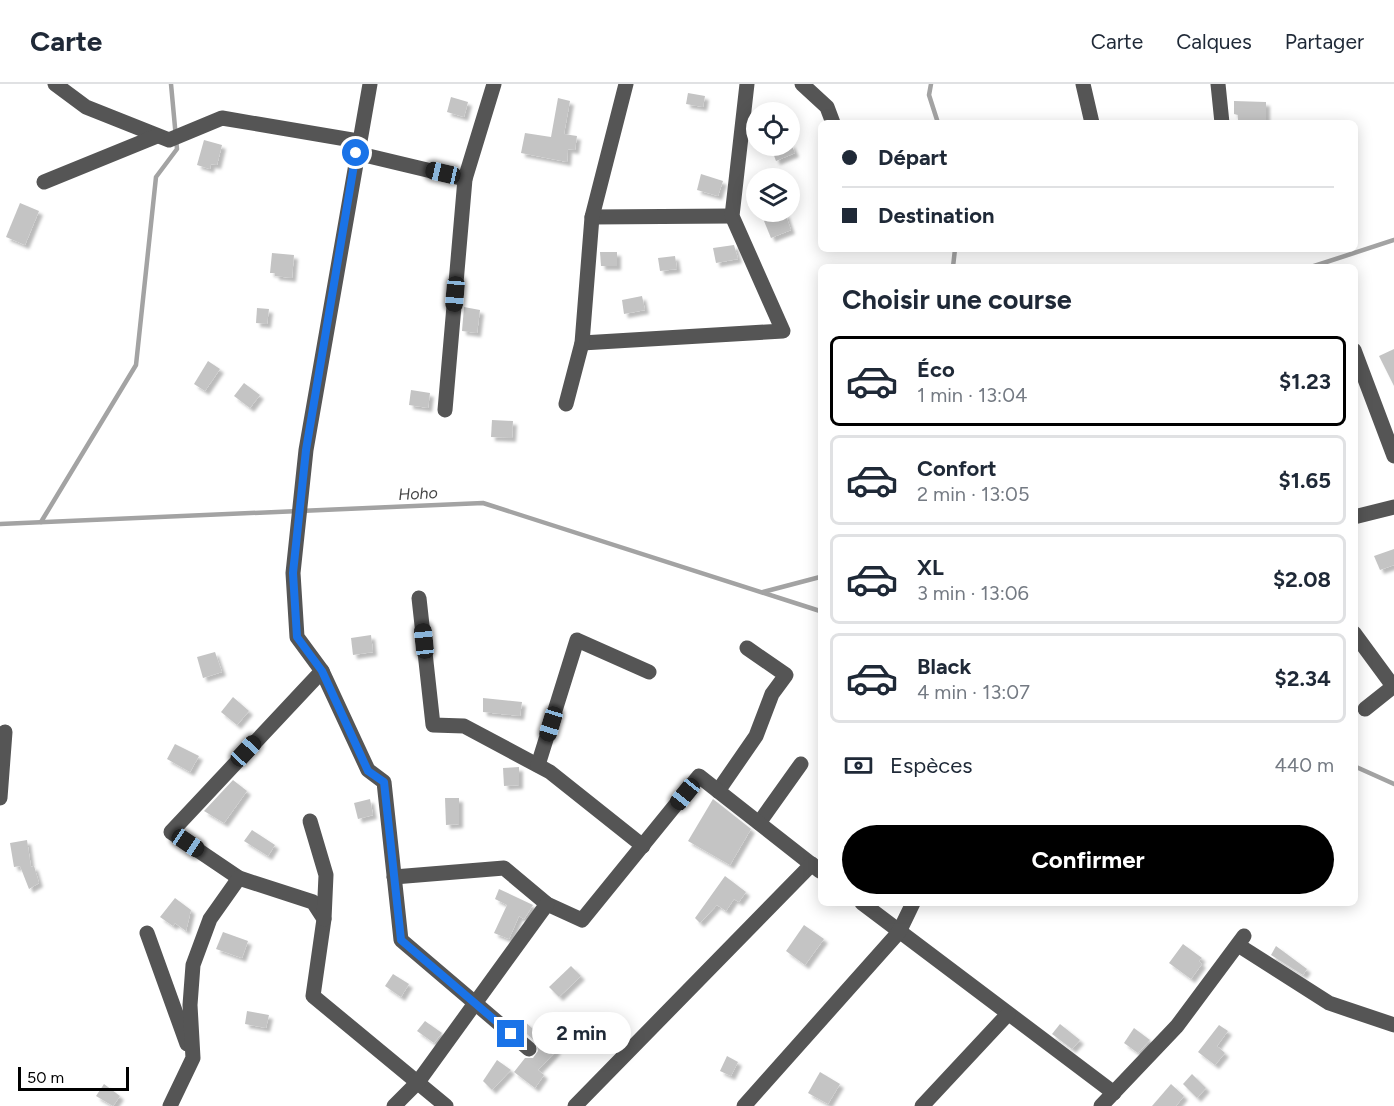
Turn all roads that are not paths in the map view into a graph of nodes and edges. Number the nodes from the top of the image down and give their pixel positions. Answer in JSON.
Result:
{"nodes":[{"id":1,"x":55,"y":84,"type":"edge"},
{"id":2,"x":370,"y":84,"type":"edge"},
{"id":3,"x":494,"y":84,"type":"edge"},
{"id":4,"x":626,"y":84,"type":"edge"},
{"id":5,"x":747,"y":84,"type":"edge"},
{"id":6,"x":802,"y":84,"type":"edge"},
{"id":7,"x":1083,"y":84,"type":"edge"},
{"id":8,"x":1218,"y":84,"type":"edge"},
{"id":9,"x":833,"y":120,"type":"edge"},
{"id":10,"x":1091,"y":120,"type":"edge"},
{"id":11,"x":1222,"y":120,"type":"edge"},
{"id":12,"x":169,"y":137,"type":"junction"},
{"id":13,"x":357,"y":147,"type":"junction"},
{"id":14,"x":465,"y":179,"type":"junction"},
{"id":15,"x":44,"y":182,"type":"dead end"},
{"id":16,"x":732,"y":216,"type":"junction"},
{"id":17,"x":592,"y":217,"type":"junction"},
{"id":18,"x":582,"y":343,"type":"junction"},
{"id":19,"x":1358,"y":361,"type":"edge"},
{"id":20,"x":566,"y":404,"type":"dead end"},
{"id":21,"x":445,"y":410,"type":"dead end"},
{"id":22,"x":1394,"y":456,"type":"edge"},
{"id":23,"x":1394,"y":507,"type":"edge"},
{"id":24,"x":1358,"y":516,"type":"edge"},
{"id":25,"x":419,"y":598,"type":"dead end"},
{"id":26,"x":1358,"y":638,"type":"edge"},
{"id":27,"x":747,"y":648,"type":"dead end"},
{"id":28,"x":322,"y":671,"type":"junction"},
{"id":29,"x":649,"y":672,"type":"dead end"},
{"id":30,"x":1393,"y":686,"type":"edge"},
{"id":31,"x":1365,"y":709,"type":"dead end"},
{"id":32,"x":5,"y":732,"type":"dead end"},
{"id":33,"x":801,"y":764,"type":"dead end"},
{"id":34,"x":538,"y":765,"type":"junction"},
{"id":35,"x":718,"y":791,"type":"junction"},
{"id":36,"x":0,"y":798,"type":"edge"},
{"id":37,"x":310,"y":821,"type":"dead end"},
{"id":38,"x":759,"y":823,"type":"junction"},
{"id":39,"x":643,"y":846,"type":"junction"},
{"id":40,"x":816,"y":867,"type":"edge"},
{"id":41,"x":394,"y":877,"type":"junction"},
{"id":42,"x":239,"y":878,"type":"junction"},
{"id":43,"x":547,"y":904,"type":"junction"},
{"id":44,"x":866,"y":906,"type":"edge"},
{"id":45,"x":912,"y":906,"type":"edge"},
{"id":46,"x":324,"y":919,"type":"junction"},
{"id":47,"x":899,"y":932,"type":"junction"},
{"id":48,"x":147,"y":933,"type":"dead end"},
{"id":49,"x":475,"y":1003,"type":"junction"},
{"id":50,"x":1008,"y":1014,"type":"junction"},
{"id":51,"x":1394,"y":1025,"type":"edge"},
{"id":52,"x":529,"y":1049,"type":"dead end"},
{"id":53,"x":193,"y":1058,"type":"junction"},
{"id":54,"x":418,"y":1082,"type":"junction"},
{"id":55,"x":1114,"y":1093,"type":"junction"},
{"id":56,"x":170,"y":1106,"type":"edge"},
{"id":57,"x":394,"y":1106,"type":"edge"},
{"id":58,"x":446,"y":1106,"type":"edge"},
{"id":59,"x":575,"y":1106,"type":"edge"},
{"id":60,"x":744,"y":1106,"type":"edge"},
{"id":61,"x":922,"y":1106,"type":"edge"},
{"id":62,"x":1101,"y":1106,"type":"edge"}],
"edges":[{"from":1,"to":12,"type":"street"},
{"from":2,"to":13,"type":"street"},
{"from":3,"to":14,"type":"street"},
{"from":4,"to":17,"type":"street"},
{"from":5,"to":16,"type":"street"},
{"from":6,"to":9,"type":"street"},
{"from":7,"to":10,"type":"street"},
{"from":8,"to":11,"type":"street"},
{"from":12,"to":13,"type":"street"},
{"from":12,"to":15,"type":"street"},
{"from":13,"to":14,"type":"street"},
{"from":13,"to":28,"type":"street"},
{"from":14,"to":21,"type":"street"},
{"from":16,"to":17,"type":"street"},
{"from":16,"to":18,"type":"street"},
{"from":17,"to":18,"type":"street"},
{"from":18,"to":20,"type":"street"},
{"from":19,"to":22,"type":"street"},
{"from":23,"to":24,"type":"street"},
{"from":25,"to":34,"type":"street"},
{"from":26,"to":30,"type":"street"},
{"from":27,"to":35,"type":"street"},
{"from":28,"to":41,"type":"street"},
{"from":28,"to":42,"type":"street"},
{"from":29,"to":34,"type":"street"},
{"from":30,"to":31,"type":"street"},
{"from":32,"to":36,"type":"street"},
{"from":33,"to":38,"type":"street"},
{"from":34,"to":39,"type":"street"},
{"from":35,"to":38,"type":"street"},
{"from":35,"to":39,"type":"street"},
{"from":37,"to":46,"type":"street"},
{"from":38,"to":40,"type":"street"},
{"from":39,"to":43,"type":"street"},
{"from":40,"to":59,"type":"street"},
{"from":41,"to":43,"type":"street"},
{"from":41,"to":49,"type":"street"},
{"from":42,"to":46,"type":"street"},
{"from":42,"to":53,"type":"street"},
{"from":43,"to":49,"type":"street"},
{"from":44,"to":47,"type":"street"},
{"from":45,"to":47,"type":"street"},
{"from":46,"to":54,"type":"street"},
{"from":47,"to":50,"type":"street"},
{"from":47,"to":60,"type":"street"},
{"from":48,"to":53,"type":"street"},
{"from":49,"to":52,"type":"street"},
{"from":49,"to":54,"type":"street"},
{"from":50,"to":55,"type":"street"},
{"from":50,"to":61,"type":"street"},
{"from":51,"to":55,"type":"street"},
{"from":53,"to":56,"type":"street"},
{"from":54,"to":57,"type":"street"},
{"from":54,"to":58,"type":"street"},
{"from":55,"to":62,"type":"street"}]}
